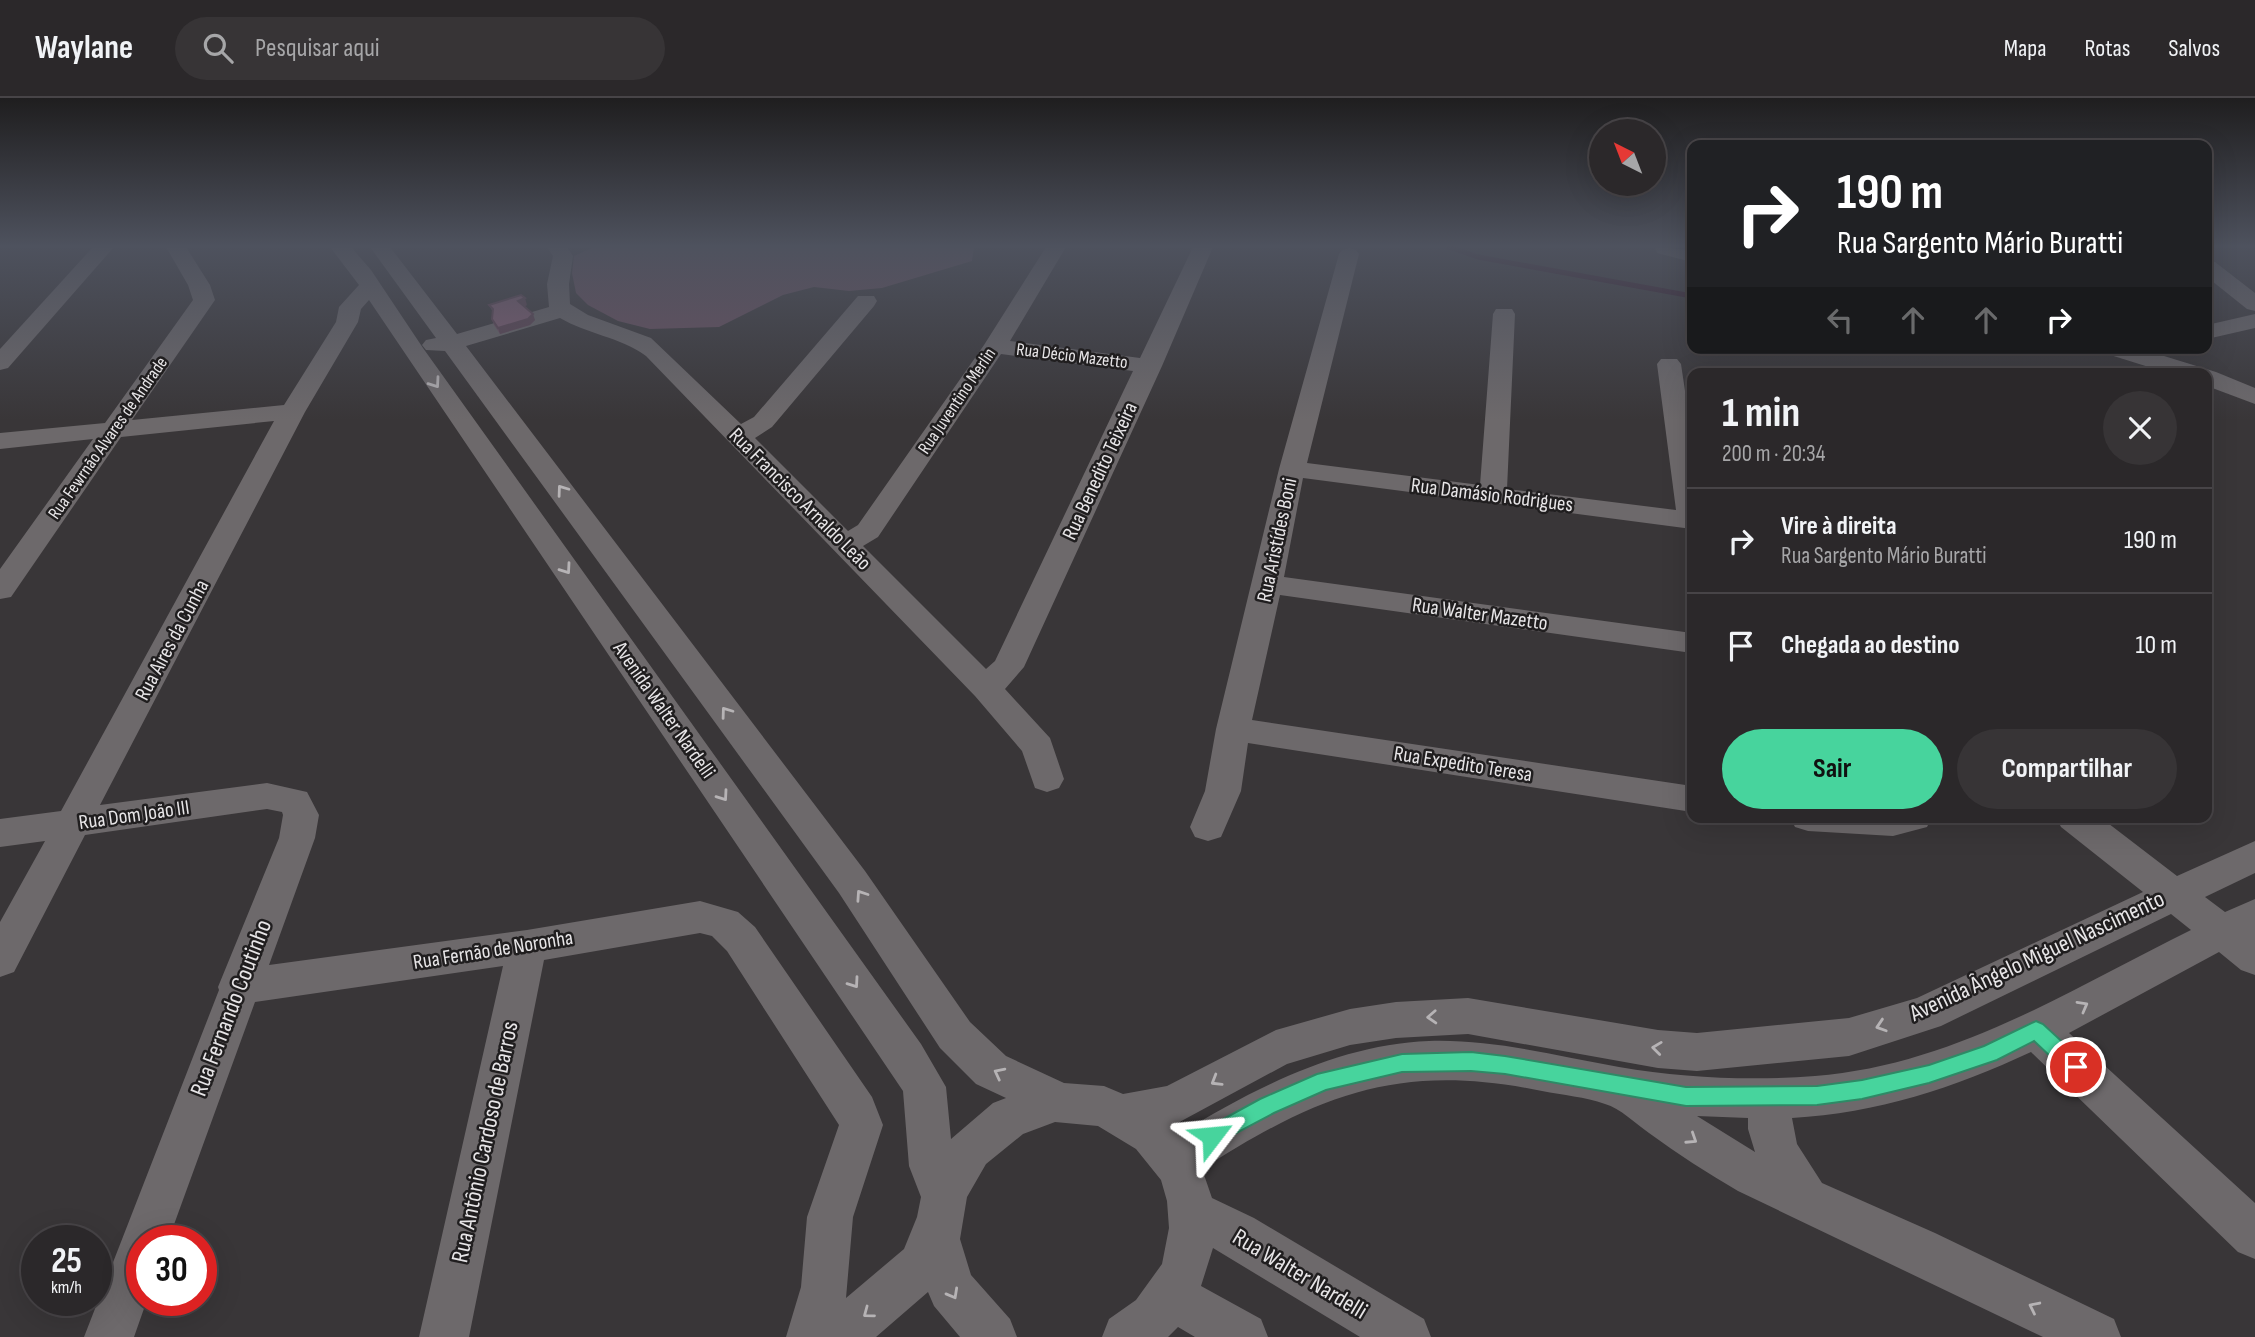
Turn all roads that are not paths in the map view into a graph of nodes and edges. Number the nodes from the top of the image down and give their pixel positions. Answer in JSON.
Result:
{"nodes":[{"id":1,"x":26,"y":305,"type":"edge"},
{"id":2,"x":52,"y":305,"type":"edge"},
{"id":3,"x":201,"y":305,"type":"edge"},
{"id":4,"x":424,"y":305,"type":"edge"},
{"id":5,"x":563,"y":305,"type":"edge"},
{"id":6,"x":864,"y":305,"type":"edge"},
{"id":7,"x":1020,"y":305,"type":"edge"},
{"id":8,"x":1177,"y":305,"type":"edge"},
{"id":9,"x":1336,"y":305,"type":"edge"},
{"id":10,"x":383,"y":307,"type":"junction"},
{"id":11,"x":563,"y":309,"type":"junction"},
{"id":12,"x":1504,"y":314,"type":"dead end"},
{"id":13,"x":2255,"y":321,"type":"edge"},
{"id":14,"x":2212,"y":331,"type":"edge"},
{"id":15,"x":0,"y":333,"type":"edge"},
{"id":16,"x":452,"y":342,"type":"junction"},
{"id":17,"x":995,"y":346,"type":"junction"},
{"id":18,"x":2135,"y":354,"type":"edge"},
{"id":19,"x":0,"y":363,"type":"edge"},
{"id":20,"x":1669,"y":364,"type":"dead end"},
{"id":21,"x":1150,"y":366,"type":"junction"},
{"id":22,"x":2179,"y":368,"type":"edge"},
{"id":23,"x":2212,"y":379,"type":"edge"},
{"id":24,"x":2255,"y":397,"type":"edge"},
{"id":25,"x":292,"y":412,"type":"junction"},
{"id":26,"x":117,"y":427,"type":"junction"},
{"id":27,"x":738,"y":437,"type":"junction"},
{"id":28,"x":0,"y":441,"type":"edge"},
{"id":29,"x":1292,"y":469,"type":"junction"},
{"id":30,"x":1687,"y":487,"type":"edge"},
{"id":31,"x":1493,"y":495,"type":"junction"},
{"id":32,"x":1687,"y":520,"type":"edge"},
{"id":33,"x":846,"y":544,"type":"junction"},
{"id":34,"x":1268,"y":584,"type":"junction"},
{"id":35,"x":0,"y":590,"type":"edge"},
{"id":36,"x":1687,"y":642,"type":"edge"},
{"id":37,"x":986,"y":688,"type":"junction"},
{"id":38,"x":1234,"y":729,"type":"junction"},
{"id":39,"x":1047,"y":779,"type":"dead end"},
{"id":40,"x":267,"y":796,"type":"joint"},
{"id":41,"x":1687,"y":798,"type":"edge"},
{"id":42,"x":75,"y":823,"type":"junction"},
{"id":43,"x":2082,"y":823,"type":"edge"},
{"id":44,"x":1208,"y":827,"type":"dead end"},
{"id":45,"x":0,"y":833,"type":"edge"},
{"id":46,"x":2255,"y":856,"type":"edge"},
{"id":47,"x":2171,"y":894,"type":"junction"},
{"id":48,"x":2238,"y":923,"type":"edge"},
{"id":49,"x":527,"y":946,"type":"junction"},
{"id":50,"x":2255,"y":958,"type":"edge"},
{"id":51,"x":0,"y":960,"type":"edge"},
{"id":52,"x":238,"y":987,"type":"junction"},
{"id":53,"x":2036,"y":1030,"type":"junction"},
{"id":54,"x":1616,"y":1086,"type":"junction"},
{"id":55,"x":1769,"y":1096,"type":"junction"},
{"id":56,"x":1061,"y":1103,"type":"junction"},
{"id":57,"x":1123,"y":1114,"type":"junction"},
{"id":58,"x":1175,"y":1161,"type":"junction"},
{"id":59,"x":1806,"y":1199,"type":"junction"},
{"id":60,"x":940,"y":1208,"type":"junction"},
{"id":61,"x":1192,"y":1212,"type":"junction"},
{"id":62,"x":150,"y":1225,"type":"edge"},
{"id":63,"x":2255,"y":1235,"type":"edge"},
{"id":64,"x":126,"y":1291,"type":"edge"},
{"id":65,"x":1171,"y":1296,"type":"junction"},
{"id":66,"x":109,"y":1337,"type":"edge"},
{"id":67,"x":444,"y":1337,"type":"edge"},
{"id":68,"x":811,"y":1337,"type":"edge"},
{"id":69,"x":836,"y":1337,"type":"edge"},
{"id":70,"x":992,"y":1337,"type":"edge"},
{"id":71,"x":1127,"y":1337,"type":"edge"},
{"id":72,"x":1243,"y":1337,"type":"edge"},
{"id":73,"x":1406,"y":1337,"type":"edge"},
{"id":74,"x":2096,"y":1337,"type":"edge"}],
"edges":[{"from":1,"to":15,"type":"street"},
{"from":2,"to":19,"type":"street"},
{"from":3,"to":26,"type":"street","name":"Rua Fewrnão Alvares de Andrade"},
{"from":4,"to":16,"type":"street"},
{"from":5,"to":11,"type":"street"},
{"from":6,"to":27,"type":"street"},
{"from":7,"to":17,"type":"street","name":"Rua Juventino Merlin"},
{"from":8,"to":21,"type":"street","name":"Rua Benedito Teixeira"},
{"from":9,"to":29,"type":"street","name":"Rua Aristídes Boni"},
{"from":10,"to":16,"type":"street"},
{"from":10,"to":25,"type":"street","name":"Rua Aires da Cunha"},
{"from":10,"to":60,"type":"street","name":"Avenida Walter Nardelli","one_way":true},
{"from":11,"to":16,"type":"street"},
{"from":11,"to":27,"type":"street","name":"Rua Francisco Arnaldo Leão"},
{"from":12,"to":31,"type":"street"},
{"from":13,"to":14,"type":"street"},
{"from":56,"to":16,"type":"street","one_way":true},
{"from":17,"to":21,"type":"street","name":"Rua Décio Mazetto"},
{"from":17,"to":33,"type":"street","name":"Rua Juventino Merlin"},
{"from":18,"to":22,"type":"street"},
{"from":20,"to":30,"type":"street"},
{"from":21,"to":37,"type":"street","name":"Rua Benedito Teixeira"},
{"from":23,"to":24,"type":"street"},
{"from":25,"to":26,"type":"street"},
{"from":25,"to":42,"type":"street","name":"Rua Aires da Cunha"},
{"from":26,"to":28,"type":"street"},
{"from":26,"to":35,"type":"street","name":"Rua Fewrnão Alvares de Andrade"},
{"from":27,"to":33,"type":"street","name":"Rua Francisco Arnaldo Leão"},
{"from":29,"to":31,"type":"street","name":"Rua Damásio Rodrigues"},
{"from":29,"to":34,"type":"street","name":"Rua Aristídes Boni"},
{"from":31,"to":32,"type":"street","name":"Rua Damásio Rodrigues"},
{"from":33,"to":37,"type":"street","name":"Rua Francisco Arnaldo Leão"},
{"from":34,"to":36,"type":"street","name":"Rua Walter Mazetto"},
{"from":34,"to":38,"type":"street","name":"Rua Aristídes Boni"},
{"from":37,"to":39,"type":"street","name":"Rua Francisco Arnaldo Leão"},
{"from":38,"to":41,"type":"street","name":"Rua Expedito Teresa"},
{"from":38,"to":44,"type":"street","name":"Rua Aristídes Boni"},
{"from":40,"to":42,"type":"street","name":"Rua Dom João III"},
{"from":40,"to":52,"type":"street","name":"Rua Fernando Coutinho"},
{"from":42,"to":45,"type":"street","name":"Rua Dom João III"},
{"from":42,"to":51,"type":"street","name":"Rua Aires da Cunha"},
{"from":43,"to":47,"type":"street"},
{"from":46,"to":47,"type":"street","name":"Avenida Ângelo Miguel Nascimento"},
{"from":47,"to":48,"type":"street"},
{"from":47,"to":57,"type":"street","name":"Avenida Ângelo Miguel Nascimento","one_way":true},
{"from":48,"to":50,"type":"street"},
{"from":53,"to":48,"type":"street","one_way":true},
{"from":49,"to":52,"type":"street","name":"Rua Fernão de Noronha"},
{"from":49,"to":67,"type":"street","name":"Rua Antônio Cardoso de Barros"},
{"from":49,"to":68,"type":"street","name":"Rua Fernão de Noronha"},
{"from":52,"to":62,"type":"street","name":"Rua Fernando Coutinho"},
{"from":53,"to":55,"type":"street"},
{"from":53,"to":63,"type":"street"},
{"from":54,"to":55,"type":"street"},
{"from":54,"to":58,"type":"street"},
{"from":54,"to":59,"type":"street","one_way":true},
{"from":55,"to":59,"type":"street"},
{"from":56,"to":57,"type":"street"},
{"from":56,"to":60,"type":"street"},
{"from":57,"to":58,"type":"street"},
{"from":58,"to":61,"type":"street"},
{"from":74,"to":59,"type":"street","one_way":true},
{"from":60,"to":69,"type":"street","one_way":true},
{"from":60,"to":70,"type":"street","name":"Avenida Walter Nardelli","one_way":true},
{"from":61,"to":65,"type":"street"},
{"from":61,"to":73,"type":"street","name":"Rua Walter Nardelli"},
{"from":64,"to":66,"type":"street"},
{"from":65,"to":71,"type":"street"},
{"from":65,"to":72,"type":"street"}]}
